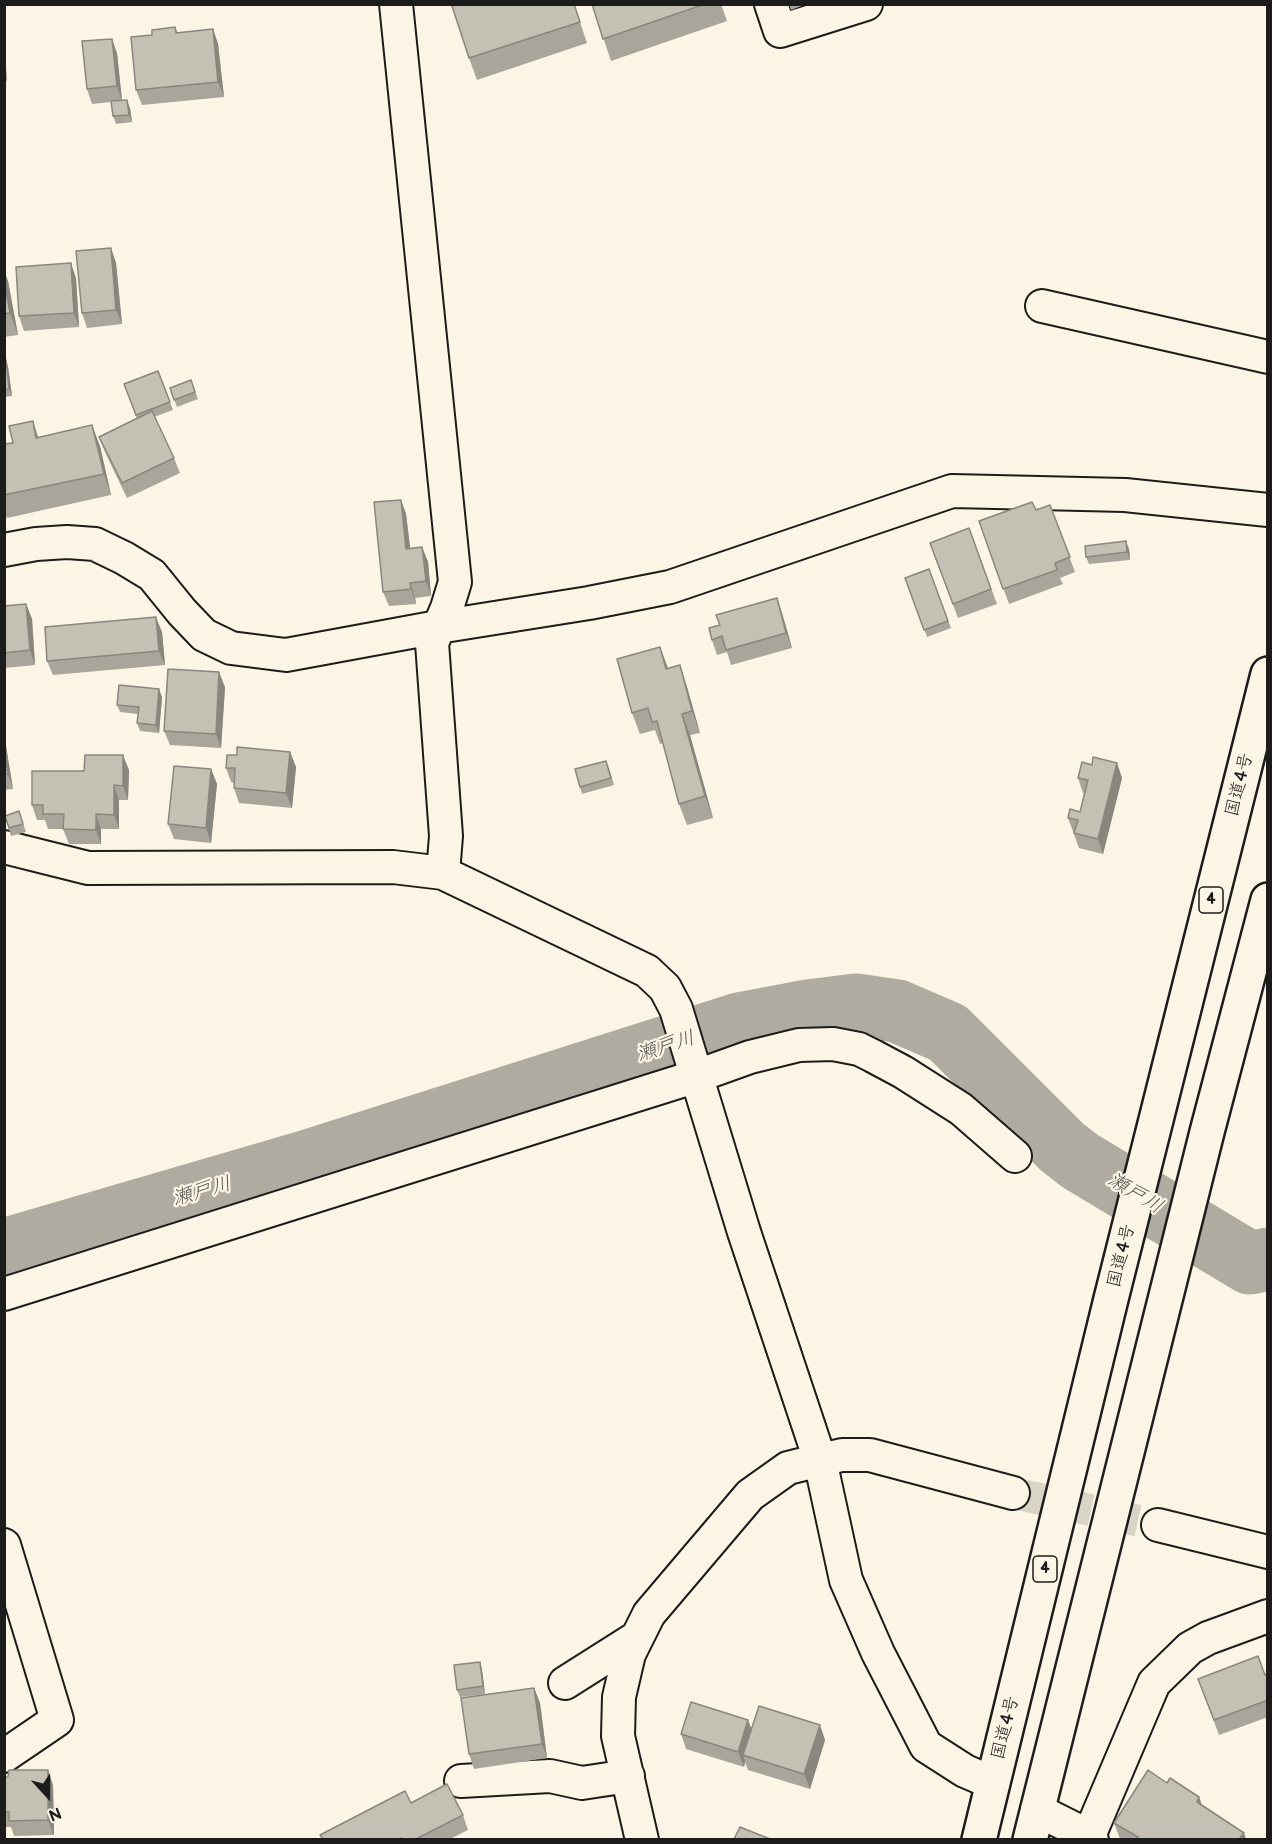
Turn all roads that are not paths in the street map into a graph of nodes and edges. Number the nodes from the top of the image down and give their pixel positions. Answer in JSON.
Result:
{"nodes":[{"id":1,"x":396,"y":4,"type":"edge"},
{"id":2,"x":771,"y":4,"type":"edge"},
{"id":3,"x":866,"y":4,"type":"edge"},
{"id":4,"x":1042,"y":306,"type":"dead end"},
{"id":5,"x":1268,"y":357,"type":"edge"},
{"id":6,"x":1268,"y":510,"type":"edge"},
{"id":7,"x":4,"y":550,"type":"edge"},
{"id":8,"x":438,"y":627,"type":"junction"},
{"id":9,"x":1268,"y":674,"type":"edge"},
{"id":10,"x":4,"y":848,"type":"edge"},
{"id":11,"x":443,"y":873,"type":"junction"},
{"id":12,"x":1268,"y":900,"type":"edge"},
{"id":13,"x":694,"y":1068,"type":"junction"},
{"id":14,"x":1015,"y":1156,"type":"dead end"},
{"id":15,"x":4,"y":1294,"type":"edge"},
{"id":16,"x":820,"y":1460,"type":"junction"},
{"id":17,"x":1013,"y":1493,"type":"tunnel mouth"},
{"id":18,"x":1158,"y":1525,"type":"tunnel mouth"},
{"id":19,"x":4,"y":1545,"type":"edge"},
{"id":20,"x":1268,"y":1552,"type":"edge"},
{"id":21,"x":1268,"y":1616,"type":"edge"},
{"id":22,"x":636,"y":1638,"type":"junction"},
{"id":23,"x":565,"y":1683,"type":"dead end"},
{"id":24,"x":4,"y":1756,"type":"edge"},
{"id":25,"x":628,"y":1776,"type":"junction"},
{"id":26,"x":461,"y":1781,"type":"dead end"},
{"id":27,"x":993,"y":1783,"type":"junction"},
{"id":28,"x":1034,"y":1825,"type":"edge"},
{"id":29,"x":1090,"y":1838,"type":"edge"},
{"id":30,"x":642,"y":1839,"type":"edge"},
{"id":31,"x":979,"y":1839,"type":"edge"}],
"edges":[{"from":1,"to":8,"type":"street"},
{"from":2,"to":3,"type":"street"},
{"from":4,"to":5,"type":"street"},
{"from":6,"to":8,"type":"street"},
{"from":7,"to":8,"type":"street"},
{"from":8,"to":11,"type":"street"},
{"from":9,"to":27,"type":"highway","name":"国道4号","number":"4"},
{"from":10,"to":11,"type":"street"},
{"from":11,"to":13,"type":"street"},
{"from":12,"to":28,"type":"highway"},
{"from":13,"to":14,"type":"street"},
{"from":13,"to":15,"type":"street"},
{"from":13,"to":16,"type":"street"},
{"from":16,"to":17,"type":"street"},
{"from":16,"to":22,"type":"street"},
{"from":16,"to":27,"type":"street"},
{"from":18,"to":20,"type":"street"},
{"from":19,"to":24,"type":"street"},
{"from":21,"to":29,"type":"street"},
{"from":22,"to":23,"type":"street"},
{"from":22,"to":25,"type":"street"},
{"from":25,"to":26,"type":"street"},
{"from":25,"to":30,"type":"street"},
{"from":27,"to":31,"type":"highway","name":"国道4号","number":"4"},
{"from":28,"to":29,"type":"street"}]}
